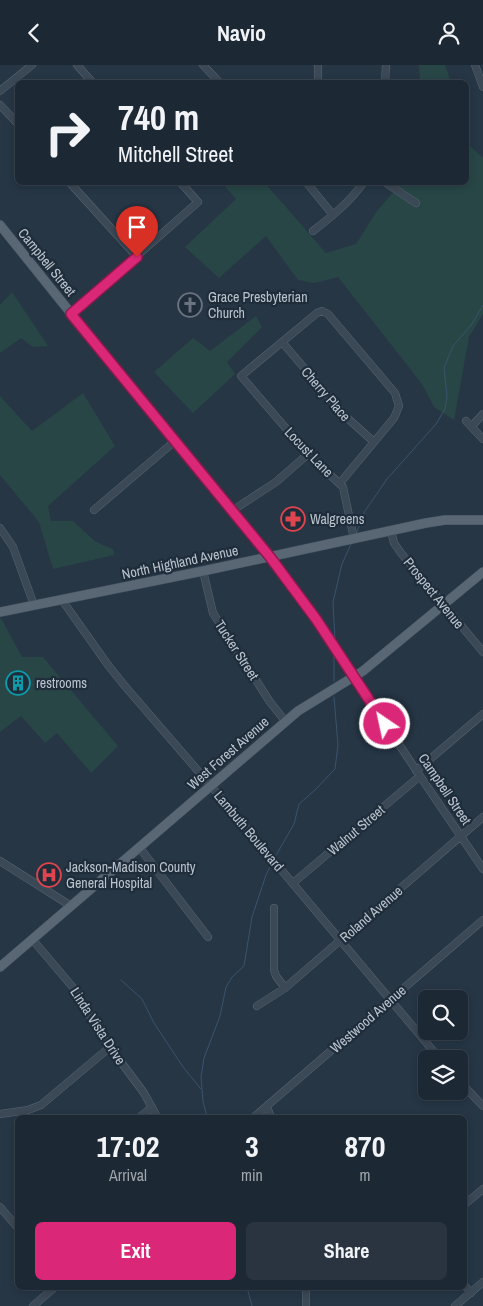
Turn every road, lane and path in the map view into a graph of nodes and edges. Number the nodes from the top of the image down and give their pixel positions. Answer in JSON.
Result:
{"nodes":[{"id":1,"x":32,"y":65,"type":"edge"},
{"id":2,"x":77,"y":65,"type":"edge"},
{"id":3,"x":203,"y":65,"type":"edge"},
{"id":4,"x":318,"y":65,"type":"edge"},
{"id":5,"x":386,"y":65,"type":"edge"},
{"id":6,"x":475,"y":65,"type":"edge"},
{"id":7,"x":480,"y":75,"type":"edge"},
{"id":8,"x":90,"y":80,"type":"edge"},
{"id":9,"x":217,"y":80,"type":"edge"},
{"id":10,"x":318,"y":80,"type":"edge"},
{"id":11,"x":385,"y":80,"type":"edge"},
{"id":12,"x":483,"y":87,"type":"edge"},
{"id":13,"x":0,"y":91,"type":"edge"},
{"id":14,"x":0,"y":105,"type":"edge"},
{"id":15,"x":15,"y":121,"type":"edge"},
{"id":16,"x":72,"y":185,"type":"edge"},
{"id":17,"x":183,"y":185,"type":"edge"},
{"id":18,"x":308,"y":185,"type":"edge"},
{"id":19,"x":362,"y":185,"type":"edge"},
{"id":20,"x":389,"y":185,"type":"edge"},
{"id":21,"x":416,"y":203,"type":"dead end"},
{"id":22,"x":334,"y":215,"type":"junction"},
{"id":23,"x":0,"y":225,"type":"edge"},
{"id":24,"x":313,"y":231,"type":"dead end"},
{"id":25,"x":137,"y":257,"type":"junction"},
{"id":26,"x":71,"y":314,"type":"junction"},
{"id":27,"x":282,"y":342,"type":"junction"},
{"id":28,"x":483,"y":414,"type":"edge"},
{"id":29,"x":483,"y":439,"type":"edge"},
{"id":30,"x":175,"y":441,"type":"junction"},
{"id":31,"x":374,"y":442,"type":"junction"},
{"id":32,"x":308,"y":454,"type":"junction"},
{"id":33,"x":340,"y":483,"type":"junction"},
{"id":34,"x":94,"y":510,"type":"dead end"},
{"id":35,"x":233,"y":510,"type":"junction"},
{"id":36,"x":481,"y":522,"type":"edge"},
{"id":37,"x":0,"y":528,"type":"edge"},
{"id":38,"x":391,"y":531,"type":"junction"},
{"id":39,"x":352,"y":539,"type":"junction"},
{"id":40,"x":270,"y":557,"type":"junction"},
{"id":41,"x":203,"y":571,"type":"junction"},
{"id":42,"x":483,"y":572,"type":"edge"},
{"id":43,"x":62,"y":600,"type":"junction"},
{"id":44,"x":444,"y":604,"type":"junction"},
{"id":45,"x":34,"y":605,"type":"junction"},
{"id":46,"x":0,"y":612,"type":"edge"},
{"id":47,"x":483,"y":652,"type":"edge"},
{"id":48,"x":354,"y":678,"type":"junction"},
{"id":49,"x":483,"y":714,"type":"edge"},
{"id":50,"x":286,"y":722,"type":"junction"},
{"id":51,"x":418,"y":773,"type":"junction"},
{"id":52,"x":211,"y":785,"type":"junction"},
{"id":53,"x":483,"y":817,"type":"edge"},
{"id":54,"x":461,"y":836,"type":"junction"},
{"id":55,"x":139,"y":847,"type":"junction"},
{"id":56,"x":0,"y":861,"type":"edge"},
{"id":57,"x":483,"y":869,"type":"edge"},
{"id":58,"x":293,"y":883,"type":"junction"},
{"id":59,"x":71,"y":906,"type":"junction"},
{"id":60,"x":274,"y":908,"type":"dead end"},
{"id":61,"x":483,"y":920,"type":"edge"},
{"id":62,"x":208,"y":937,"type":"dead end"},
{"id":63,"x":32,"y":939,"type":"junction"},
{"id":64,"x":340,"y":941,"type":"junction"},
{"id":65,"x":0,"y":967,"type":"edge"},
{"id":66,"x":285,"y":987,"type":"junction"},
{"id":67,"x":390,"y":1000,"type":"junction"},
{"id":68,"x":256,"y":1006,"type":"dead end"},
{"id":69,"x":110,"y":1047,"type":"junction"},
{"id":70,"x":432,"y":1050,"type":"edge"},
{"id":71,"x":468,"y":1090,"type":"edge"},
{"id":72,"x":483,"y":1106,"type":"edge"},
{"id":73,"x":152,"y":1107,"type":"junction"},
{"id":74,"x":266,"y":1107,"type":"junction"},
{"id":75,"x":0,"y":1114,"type":"edge"},
{"id":76,"x":142,"y":1115,"type":"edge"},
{"id":77,"x":156,"y":1115,"type":"edge"},
{"id":78,"x":256,"y":1115,"type":"edge"},
{"id":79,"x":270,"y":1115,"type":"edge"},
{"id":80,"x":483,"y":1189,"type":"edge"},
{"id":81,"x":467,"y":1202,"type":"edge"},
{"id":82,"x":0,"y":1207,"type":"edge"},
{"id":83,"x":15,"y":1223,"type":"edge"},
{"id":84,"x":483,"y":1283,"type":"edge"},
{"id":85,"x":467,"y":1288,"type":"edge"},
{"id":86,"x":52,"y":1290,"type":"edge"},
{"id":87,"x":306,"y":1290,"type":"edge"},
{"id":88,"x":471,"y":1293,"type":"junction"},
{"id":89,"x":33,"y":1306,"type":"edge"},
{"id":90,"x":306,"y":1306,"type":"edge"},
{"id":91,"x":455,"y":1306,"type":"edge"}],
"edges":[{"from":1,"to":13,"type":"street"},
{"from":2,"to":8,"type":"street"},
{"from":3,"to":9,"type":"street"},
{"from":4,"to":10,"type":"street"},
{"from":5,"to":11,"type":"street"},
{"from":6,"to":7,"type":"street"},
{"from":7,"to":12,"type":"street"},
{"from":14,"to":15,"type":"street"},
{"from":16,"to":25,"type":"street"},
{"from":17,"to":25,"type":"street"},
{"from":18,"to":22,"type":"street"},
{"from":19,"to":22,"type":"street"},
{"from":20,"to":21,"type":"street"},
{"from":22,"to":24,"type":"street"},
{"from":23,"to":26,"type":"main road","name":"Campbell Street"},
{"from":25,"to":26,"type":"street"},
{"from":26,"to":30,"type":"main road","name":"Campbell Street"},
{"from":27,"to":31,"type":"street","name":"Cherry Place"},
{"from":27,"to":31,"type":"street"},
{"from":27,"to":32,"type":"street","name":"Locust Lane"},
{"from":28,"to":29,"type":"street"},
{"from":30,"to":34,"type":"street"},
{"from":30,"to":35,"type":"main road","name":"Campbell Street"},
{"from":31,"to":33,"type":"street"},
{"from":32,"to":33,"type":"street","name":"Locust Lane"},
{"from":32,"to":35,"type":"street"},
{"from":33,"to":39,"type":"street","name":"Locust Lane"},
{"from":35,"to":40,"type":"main road","name":"Campbell Street"},
{"from":36,"to":38,"type":"main road","name":"North Highland Avenue"},
{"from":37,"to":45,"type":"street"},
{"from":38,"to":39,"type":"main road","name":"North Highland Avenue"},
{"from":38,"to":44,"type":"street","name":"Prospect Avenue"},
{"from":39,"to":40,"type":"main road","name":"North Highland Avenue"},
{"from":40,"to":41,"type":"main road","name":"North Highland Avenue"},
{"from":40,"to":48,"type":"street","name":"Campbell Street"},
{"from":41,"to":43,"type":"main road","name":"North Highland Avenue"},
{"from":41,"to":50,"type":"street","name":"Tucker Street"},
{"from":42,"to":44,"type":"main road","name":"West Forest Avenue"},
{"from":43,"to":45,"type":"main road","name":"North Highland Avenue"},
{"from":43,"to":52,"type":"street","name":"Lambuth Boulevard"},
{"from":44,"to":47,"type":"street","name":"Prospect Avenue"},
{"from":44,"to":48,"type":"main road","name":"West Forest Avenue"},
{"from":45,"to":46,"type":"main road","name":"North Highland Avenue"},
{"from":48,"to":50,"type":"main road","name":"West Forest Avenue"},
{"from":48,"to":51,"type":"street","name":"Campbell Street"},
{"from":49,"to":51,"type":"street","name":"Walnut Street"},
{"from":50,"to":52,"type":"main road","name":"West Forest Avenue"},
{"from":51,"to":54,"type":"street","name":"Campbell Street"},
{"from":51,"to":58,"type":"street","name":"Walnut Street"},
{"from":52,"to":55,"type":"main road","name":"West Forest Avenue"},
{"from":52,"to":58,"type":"street","name":"Lambuth Boulevard"},
{"from":53,"to":54,"type":"street","name":"Roland Avenue"},
{"from":54,"to":57,"type":"street","name":"Campbell Street"},
{"from":54,"to":64,"type":"street","name":"Roland Avenue"},
{"from":55,"to":59,"type":"main road","name":"West Forest Avenue"},
{"from":55,"to":62,"type":"street"},
{"from":56,"to":59,"type":"street"},
{"from":58,"to":64,"type":"street","name":"Lambuth Boulevard"},
{"from":59,"to":63,"type":"main road","name":"West Forest Avenue"},
{"from":60,"to":66,"type":"street"},
{"from":61,"to":67,"type":"street","name":"Westwood Avenue"},
{"from":63,"to":65,"type":"main road","name":"West Forest Avenue"},
{"from":63,"to":69,"type":"street","name":"Linda Vista Drive"},
{"from":64,"to":66,"type":"street","name":"Roland Avenue"},
{"from":64,"to":67,"type":"street","name":"Lambuth Boulevard"},
{"from":66,"to":68,"type":"street","name":"Roland Avenue"},
{"from":67,"to":70,"type":"street","name":"Lambuth Boulevard"},
{"from":67,"to":74,"type":"street","name":"Westwood Avenue"},
{"from":69,"to":73,"type":"street","name":"Linda Vista Drive"},
{"from":69,"to":75,"type":"street"},
{"from":71,"to":72,"type":"street"},
{"from":73,"to":76,"type":"street"},
{"from":73,"to":77,"type":"street","name":"Linda Vista Drive"},
{"from":74,"to":78,"type":"street","name":"Westwood Avenue"},
{"from":74,"to":79,"type":"street"},
{"from":80,"to":81,"type":"street"},
{"from":82,"to":83,"type":"street"},
{"from":84,"to":88,"type":"street"},
{"from":85,"to":88,"type":"street"},
{"from":86,"to":89,"type":"street"},
{"from":87,"to":90,"type":"street"},
{"from":88,"to":91,"type":"street"}]}
